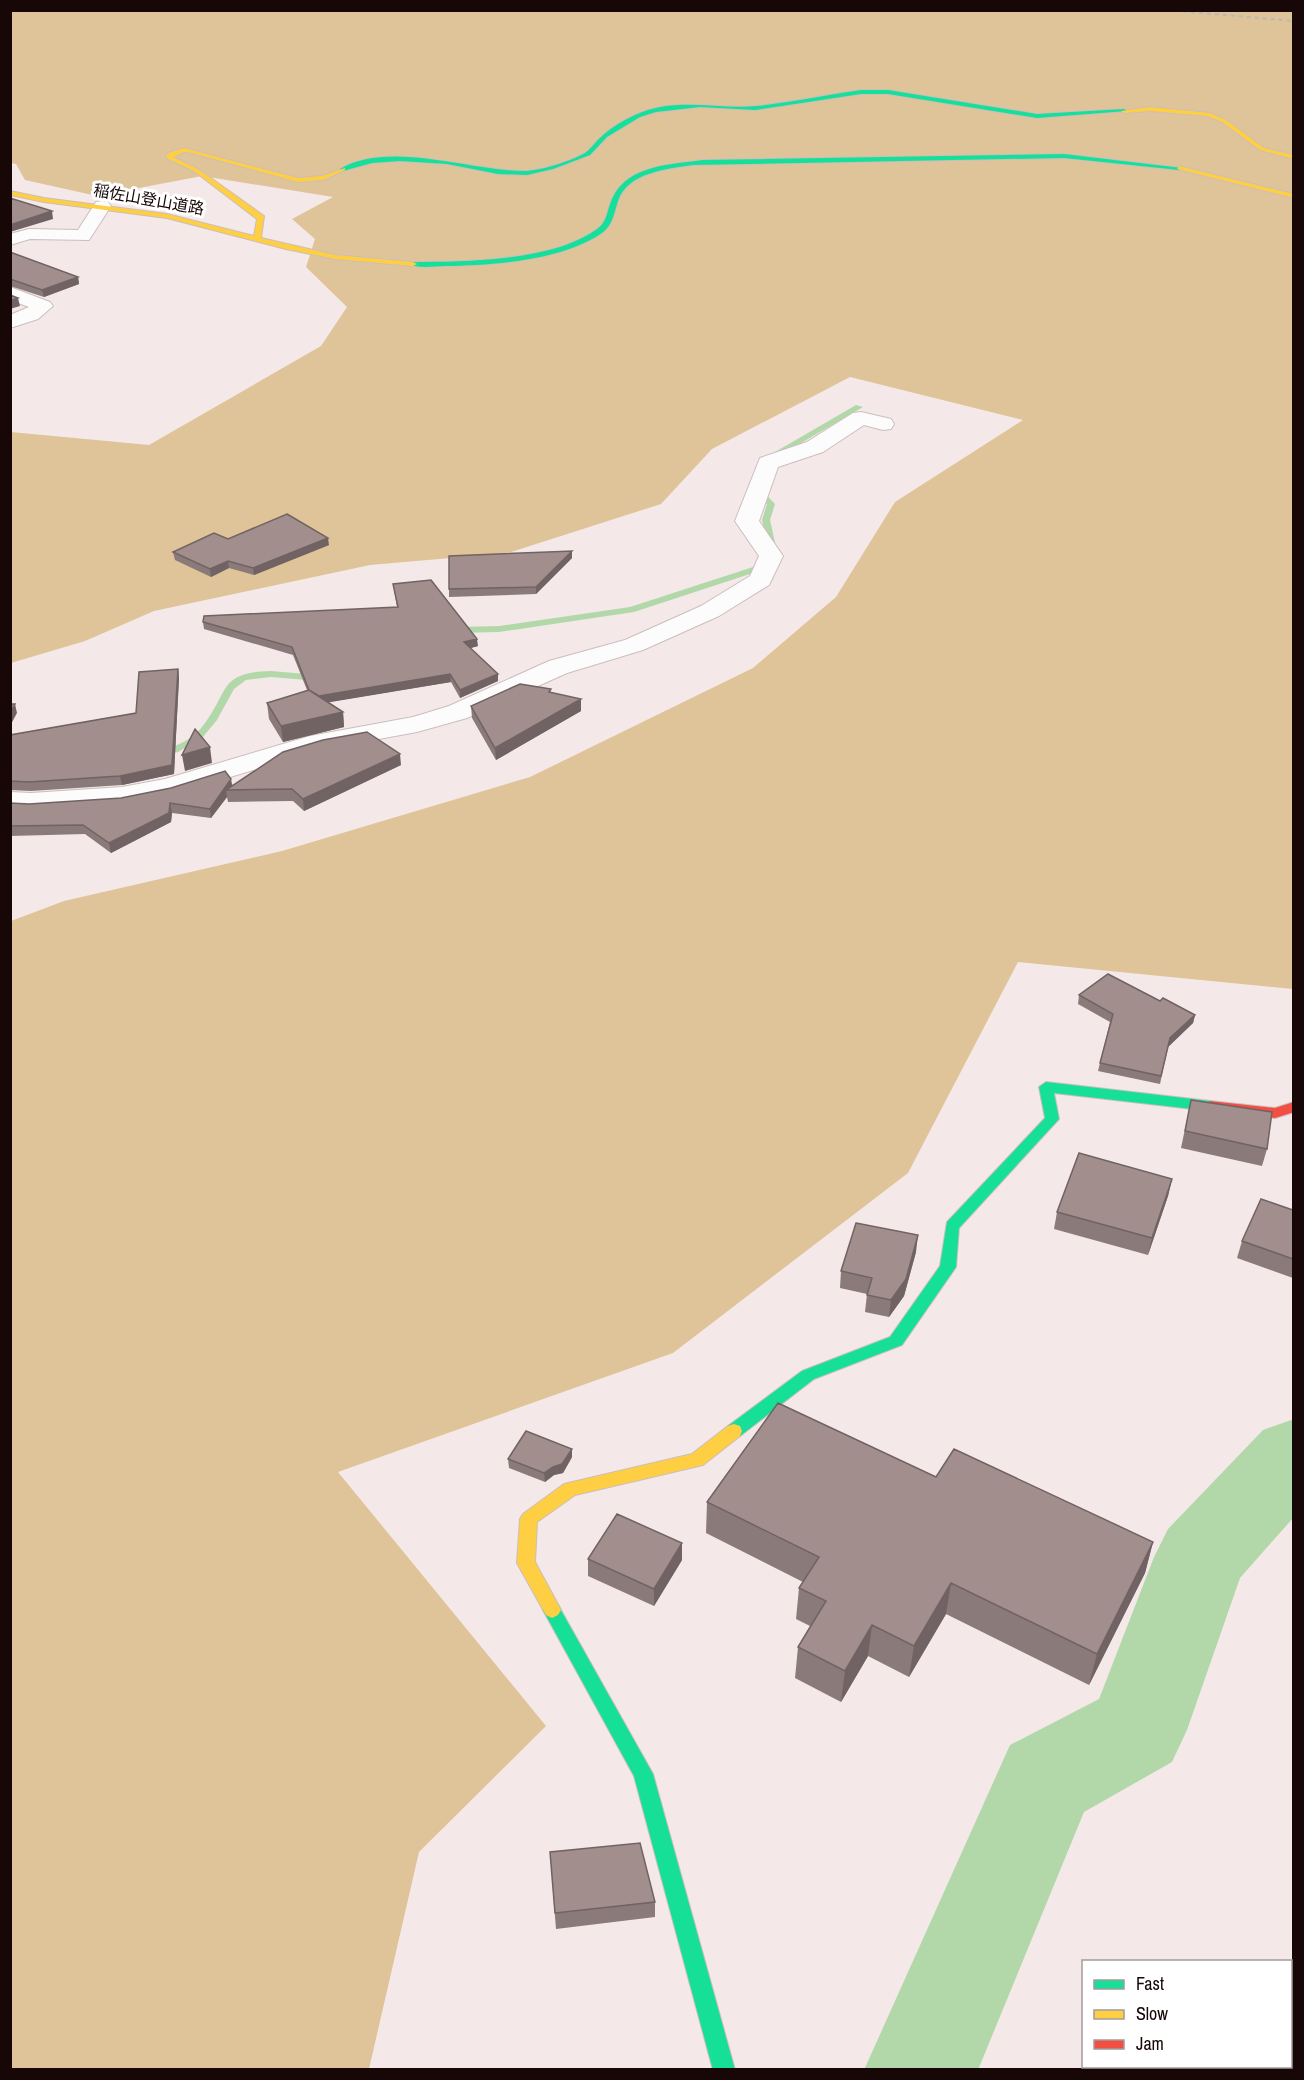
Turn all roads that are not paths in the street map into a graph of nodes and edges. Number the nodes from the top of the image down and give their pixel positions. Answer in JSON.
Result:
{"nodes":[{"id":1,"x":1293,"y":157,"type":"edge"},
{"id":2,"x":10,"y":193,"type":"edge"},
{"id":3,"x":1293,"y":196,"type":"edge"},
{"id":4,"x":102,"y":206,"type":"junction"},
{"id":5,"x":71,"y":218,"type":"dead end"},
{"id":6,"x":29,"y":234,"type":"junction"},
{"id":7,"x":257,"y":239,"type":"junction"},
{"id":8,"x":10,"y":240,"type":"edge"},
{"id":9,"x":10,"y":293,"type":"edge"},
{"id":10,"x":10,"y":322,"type":"edge"},
{"id":11,"x":883,"y":424,"type":"dead end"},
{"id":12,"x":10,"y":801,"type":"edge"},
{"id":13,"x":1293,"y":1107,"type":"edge"},
{"id":14,"x":724,"y":2070,"type":"edge"}],
"edges":[{"from":1,"to":7,"type":"street"},
{"from":2,"to":4,"type":"street","name":"稲佐山登山道路"},
{"from":3,"to":7,"type":"street","name":"稲佐山登山道路"},
{"from":4,"to":6,"type":"street"},
{"from":4,"to":7,"type":"street","name":"稲佐山登山道路"},
{"from":5,"to":6,"type":"street"},
{"from":6,"to":8,"type":"street"},
{"from":9,"to":10,"type":"street"},
{"from":11,"to":12,"type":"street"},
{"from":13,"to":14,"type":"street"}]}
